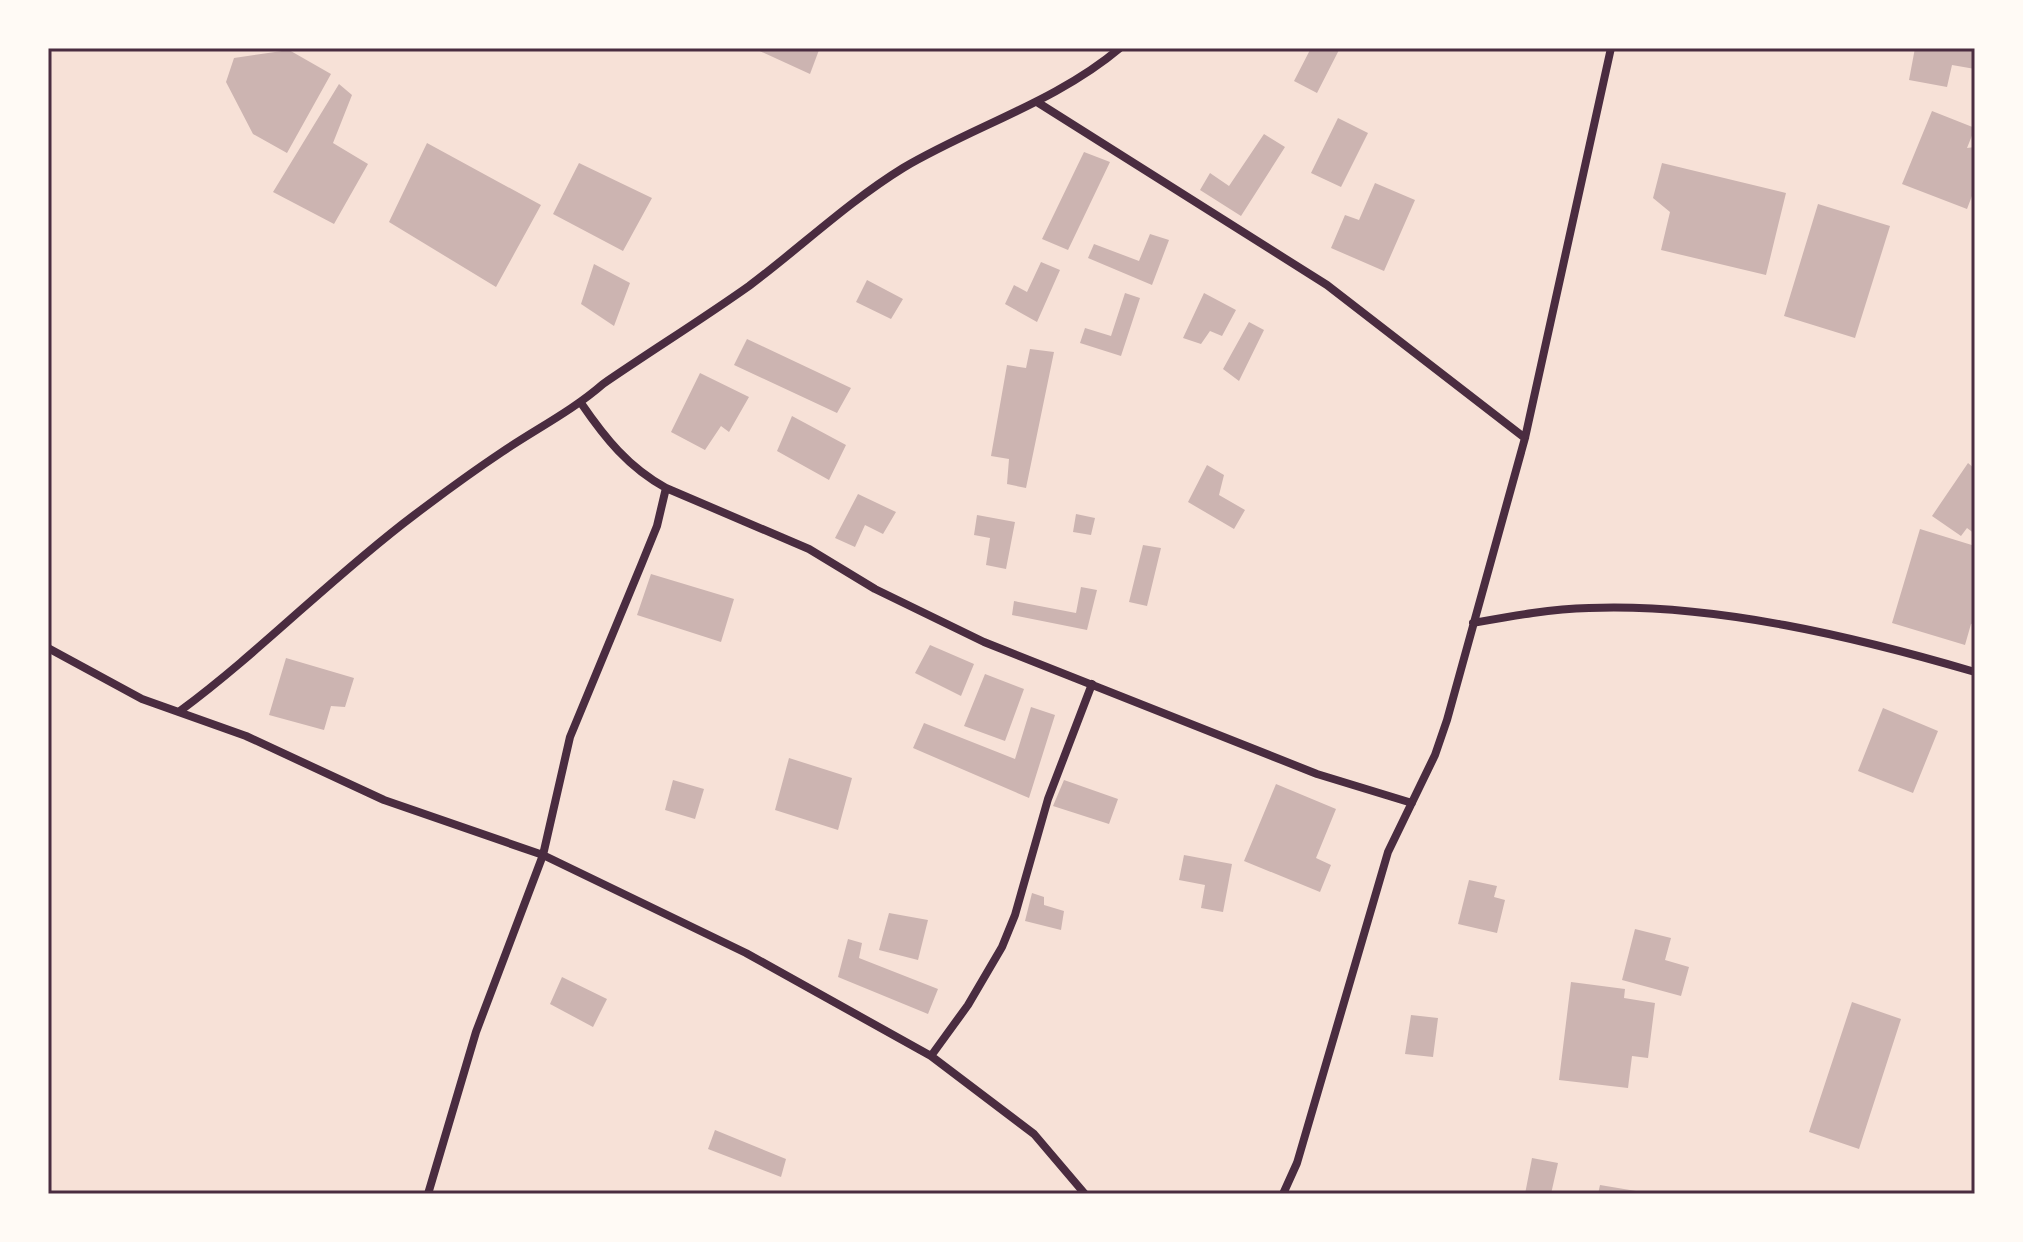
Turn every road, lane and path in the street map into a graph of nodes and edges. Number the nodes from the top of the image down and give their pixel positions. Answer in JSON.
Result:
{"nodes":[{"id":1,"x":1120,"y":48,"type":"edge"},
{"id":2,"x":1611,"y":48,"type":"edge"},
{"id":3,"x":1037,"y":102,"type":"junction"},
{"id":4,"x":581,"y":403,"type":"junction"},
{"id":5,"x":1525,"y":438,"type":"junction"},
{"id":6,"x":666,"y":488,"type":"junction"},
{"id":7,"x":1473,"y":623,"type":"junction"},
{"id":8,"x":48,"y":648,"type":"edge"},
{"id":9,"x":1975,"y":672,"type":"edge"},
{"id":10,"x":1092,"y":684,"type":"junction"},
{"id":11,"x":180,"y":711,"type":"junction"},
{"id":12,"x":1412,"y":803,"type":"junction"},
{"id":13,"x":543,"y":855,"type":"junction"},
{"id":14,"x":931,"y":1056,"type":"junction"},
{"id":15,"x":428,"y":1194,"type":"edge"},
{"id":16,"x":1085,"y":1194,"type":"edge"},
{"id":17,"x":1283,"y":1194,"type":"edge"}],
"edges":[{"from":1,"to":3,"type":"street"},
{"from":2,"to":5,"type":"street"},
{"from":3,"to":4,"type":"street"},
{"from":3,"to":5,"type":"street"},
{"from":4,"to":6,"type":"street"},
{"from":4,"to":11,"type":"street"},
{"from":5,"to":7,"type":"street"},
{"from":6,"to":10,"type":"street"},
{"from":6,"to":13,"type":"street"},
{"from":7,"to":9,"type":"street"},
{"from":7,"to":12,"type":"street"},
{"from":8,"to":11,"type":"street"},
{"from":10,"to":12,"type":"street"},
{"from":10,"to":14,"type":"street"},
{"from":11,"to":13,"type":"street"},
{"from":12,"to":17,"type":"street"},
{"from":13,"to":14,"type":"street"},
{"from":13,"to":15,"type":"street"},
{"from":14,"to":16,"type":"street"}]}
